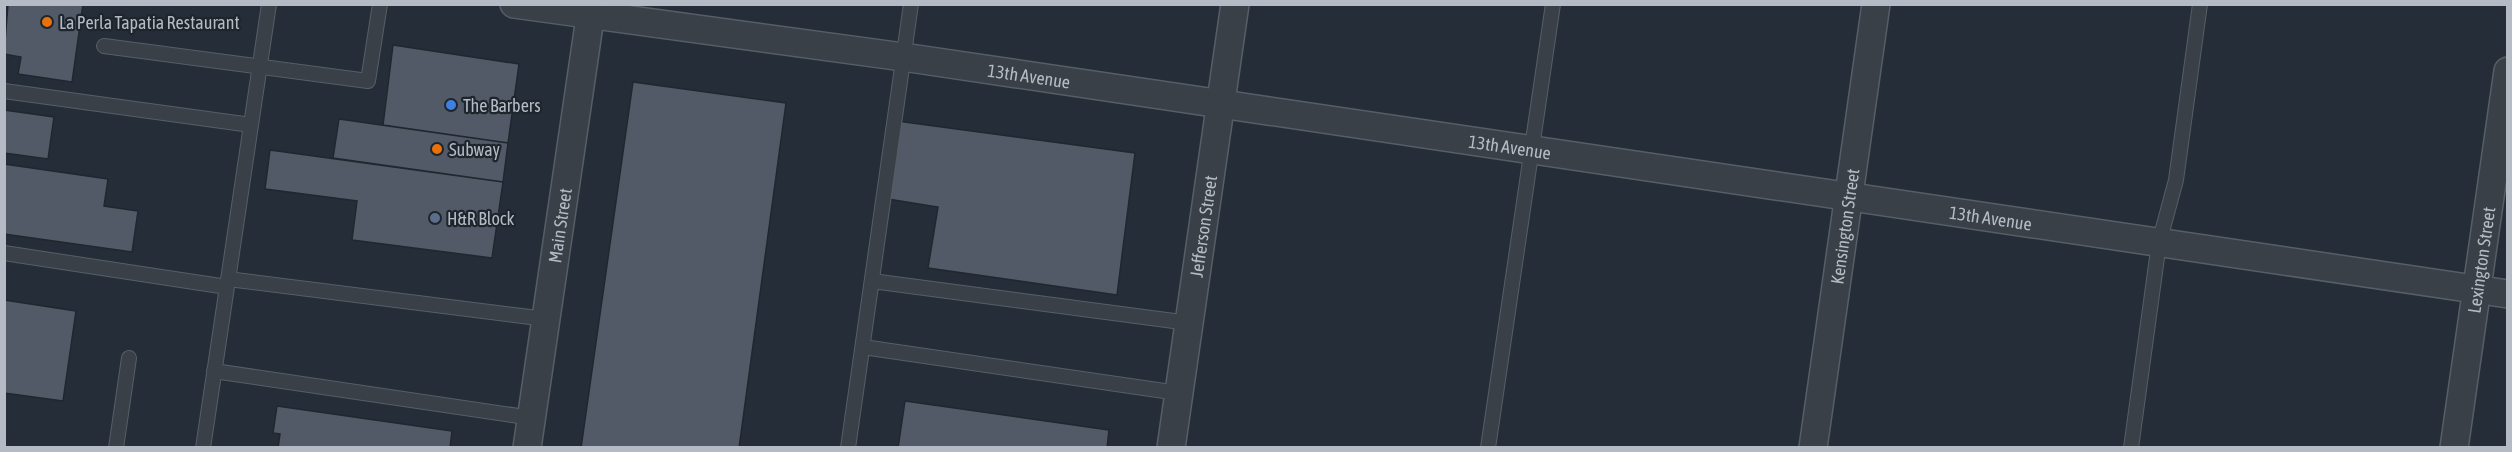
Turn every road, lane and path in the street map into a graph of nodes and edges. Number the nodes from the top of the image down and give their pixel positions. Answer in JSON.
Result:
{"nodes":[{"id":1,"x":269,"y":4,"type":"edge"},
{"id":2,"x":380,"y":4,"type":"edge"},
{"id":3,"x":514,"y":4,"type":"edge"},
{"id":4,"x":911,"y":4,"type":"edge"},
{"id":5,"x":1235,"y":4,"type":"edge"},
{"id":6,"x":1553,"y":4,"type":"edge"},
{"id":7,"x":1876,"y":4,"type":"edge"},
{"id":8,"x":2200,"y":4,"type":"edge"},
{"id":9,"x":591,"y":10,"type":"edge"},
{"id":10,"x":105,"y":46,"type":"dead end"},
{"id":11,"x":903,"y":57,"type":"junction"},
{"id":12,"x":260,"y":66,"type":"junction"},
{"id":13,"x":2508,"y":71,"type":"edge"},
{"id":14,"x":4,"y":91,"type":"edge"},
{"id":15,"x":1220,"y":105,"type":"junction"},
{"id":16,"x":251,"y":126,"type":"junction"},
{"id":17,"x":1532,"y":152,"type":"junction"},
{"id":18,"x":1849,"y":198,"type":"junction"},
{"id":19,"x":2159,"y":243,"type":"junction"},
{"id":20,"x":4,"y":253,"type":"edge"},
{"id":21,"x":872,"y":281,"type":"junction"},
{"id":22,"x":227,"y":283,"type":"junction"},
{"id":23,"x":2476,"y":289,"type":"junction"},
{"id":24,"x":2508,"y":294,"type":"edge"},
{"id":25,"x":546,"y":320,"type":"junction"},
{"id":26,"x":1189,"y":323,"type":"junction"},
{"id":27,"x":863,"y":346,"type":"junction"},
{"id":28,"x":129,"y":358,"type":"dead end"},
{"id":29,"x":214,"y":371,"type":"junction"},
{"id":30,"x":1178,"y":393,"type":"junction"},
{"id":31,"x":532,"y":418,"type":"junction"},
{"id":32,"x":116,"y":447,"type":"edge"},
{"id":33,"x":203,"y":447,"type":"edge"},
{"id":34,"x":527,"y":447,"type":"edge"},
{"id":35,"x":848,"y":447,"type":"edge"},
{"id":36,"x":1171,"y":447,"type":"edge"},
{"id":37,"x":1488,"y":447,"type":"edge"},
{"id":38,"x":1813,"y":447,"type":"edge"},
{"id":39,"x":2131,"y":447,"type":"edge"},
{"id":40,"x":2454,"y":447,"type":"edge"}],
"edges":[{"from":1,"to":12,"type":"lane"},
{"from":2,"to":12,"type":"lane"},
{"from":3,"to":9,"type":"street","name":"13th Avenue"},
{"from":4,"to":11,"type":"lane"},
{"from":5,"to":15,"type":"street","name":"Jefferson Street"},
{"from":6,"to":17,"type":"lane"},
{"from":7,"to":18,"type":"street","name":"Kensington Street"},
{"from":8,"to":19,"type":"lane"},
{"from":9,"to":11,"type":"street","name":"13th Avenue"},
{"from":9,"to":25,"type":"street","name":"Main Street"},
{"from":10,"to":12,"type":"lane"},
{"from":11,"to":15,"type":"street","name":"13th Avenue"},
{"from":11,"to":21,"type":"lane"},
{"from":12,"to":16,"type":"lane"},
{"from":13,"to":23,"type":"street","name":"Lexington Street"},
{"from":14,"to":16,"type":"lane"},
{"from":15,"to":17,"type":"street","name":"13th Avenue"},
{"from":15,"to":26,"type":"street","name":"Jefferson Street"},
{"from":16,"to":22,"type":"lane"},
{"from":17,"to":18,"type":"street","name":"13th Avenue"},
{"from":17,"to":37,"type":"lane"},
{"from":18,"to":19,"type":"street","name":"13th Avenue"},
{"from":18,"to":38,"type":"street","name":"Kensington Street"},
{"from":19,"to":23,"type":"street","name":"13th Avenue"},
{"from":19,"to":39,"type":"lane"},
{"from":20,"to":22,"type":"lane"},
{"from":21,"to":26,"type":"lane"},
{"from":21,"to":27,"type":"lane"},
{"from":22,"to":25,"type":"lane"},
{"from":22,"to":29,"type":"lane"},
{"from":23,"to":24,"type":"street","name":"13th Avenue"},
{"from":23,"to":40,"type":"street","name":"Lexington Street"},
{"from":25,"to":31,"type":"street","name":"Main Street"},
{"from":26,"to":30,"type":"street","name":"Jefferson Street"},
{"from":27,"to":30,"type":"lane"},
{"from":27,"to":35,"type":"lane"},
{"from":28,"to":32,"type":"lane"},
{"from":29,"to":31,"type":"lane"},
{"from":29,"to":33,"type":"lane"},
{"from":30,"to":36,"type":"street","name":"Jefferson Street"},
{"from":31,"to":34,"type":"street","name":"Main Street"}]}
